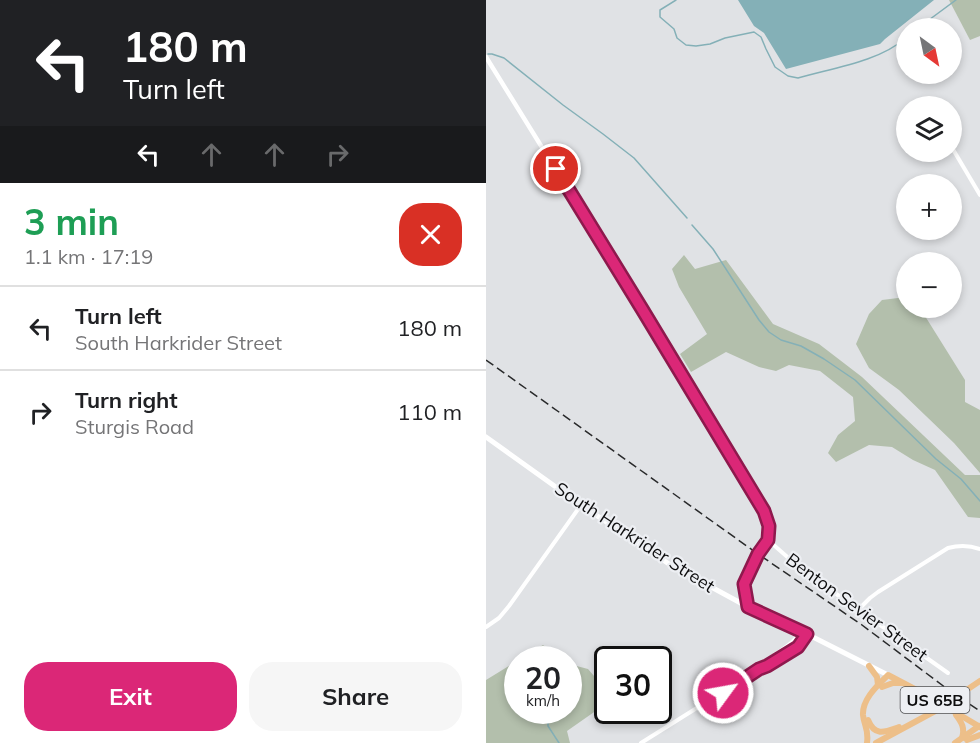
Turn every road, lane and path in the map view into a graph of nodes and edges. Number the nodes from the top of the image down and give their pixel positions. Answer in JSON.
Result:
{"nodes":[{"id":1,"x":486,"y":57,"type":"edge"},
{"id":2,"x":960,"y":162,"type":"edge"},
{"id":3,"x":980,"y":195,"type":"edge"},
{"id":4,"x":486,"y":437,"type":"edge"},
{"id":5,"x":581,"y":505,"type":"junction"},
{"id":6,"x":768,"y":540,"type":"junction"},
{"id":7,"x":980,"y":549,"type":"edge"},
{"id":8,"x":748,"y":607,"type":"junction"},
{"id":9,"x":859,"y":609,"type":"junction"},
{"id":10,"x":486,"y":627,"type":"edge"},
{"id":11,"x":801,"y":631,"type":"junction"},
{"id":12,"x":807,"y":634,"type":"junction"},
{"id":13,"x":869,"y":666,"type":"junction"},
{"id":14,"x":759,"y":669,"type":"junction"},
{"id":15,"x":948,"y":673,"type":"dead end"},
{"id":16,"x":889,"y":675,"type":"junction"},
{"id":17,"x":980,"y":681,"type":"edge"},
{"id":18,"x":904,"y":682,"type":"junction"},
{"id":19,"x":880,"y":686,"type":"junction"},
{"id":20,"x":952,"y":710,"type":"junction"},
{"id":21,"x":914,"y":722,"type":"junction"},
{"id":22,"x":980,"y":728,"type":"edge"},
{"id":23,"x":898,"y":731,"type":"junction"},
{"id":24,"x":980,"y":735,"type":"edge"},
{"id":25,"x":963,"y":740,"type":"edge"},
{"id":26,"x":645,"y":742,"type":"edge"},
{"id":27,"x":867,"y":743,"type":"edge"},
{"id":28,"x":876,"y":743,"type":"edge"},
{"id":29,"x":890,"y":743,"type":"edge"},
{"id":30,"x":955,"y":743,"type":"edge"}],
"edges":[{"from":1,"to":6,"type":"street"},
{"from":2,"to":3,"type":"street"},
{"from":4,"to":5,"type":"main road","name":"South Harkrider Street"},
{"from":5,"to":8,"type":"main road","name":"South Harkrider Street"},
{"from":5,"to":10,"type":"street"},
{"from":6,"to":8,"type":"street"},
{"from":6,"to":9,"type":"street","name":"Benton Sevier Street"},
{"from":7,"to":9,"type":"street"},
{"from":8,"to":11,"type":"main road","name":"South Harkrider Street"},
{"from":9,"to":15,"type":"street","name":"Benton Sevier Street"},
{"from":11,"to":12,"type":"main road","name":"South Harkrider Street"},
{"from":11,"to":14,"type":"street"},
{"from":12,"to":13,"type":"main road","name":"South Harkrider Street"},
{"from":12,"to":14,"type":"street"},
{"from":13,"to":16,"type":"main road","name":"South Harkrider Street"},
{"from":13,"to":19,"type":"main road"},
{"from":14,"to":26,"type":"street"},
{"from":16,"to":18,"type":"main road","name":"South Harkrider Street","number":"US 65B"},
{"from":16,"to":19,"type":"main road"},
{"from":17,"to":21,"type":"main road"},
{"from":18,"to":19,"type":"main road"},
{"from":18,"to":20,"type":"main road","name":"South Harkrider Street","number":"US 65B"},
{"from":19,"to":21,"type":"main road"},
{"from":19,"to":27,"type":"main road","number":"US 65B"},
{"from":20,"to":22,"type":"main road","name":"South Harkrider Street","number":"US 65B"},
{"from":20,"to":25,"type":"main road"},
{"from":21,"to":23,"type":"main road"},
{"from":22,"to":25,"type":"main road"},
{"from":23,"to":28,"type":"main road"},
{"from":23,"to":29,"type":"main road"},
{"from":24,"to":25,"type":"main road","number":"US 65B"},
{"from":25,"to":30,"type":"main road"}]}
